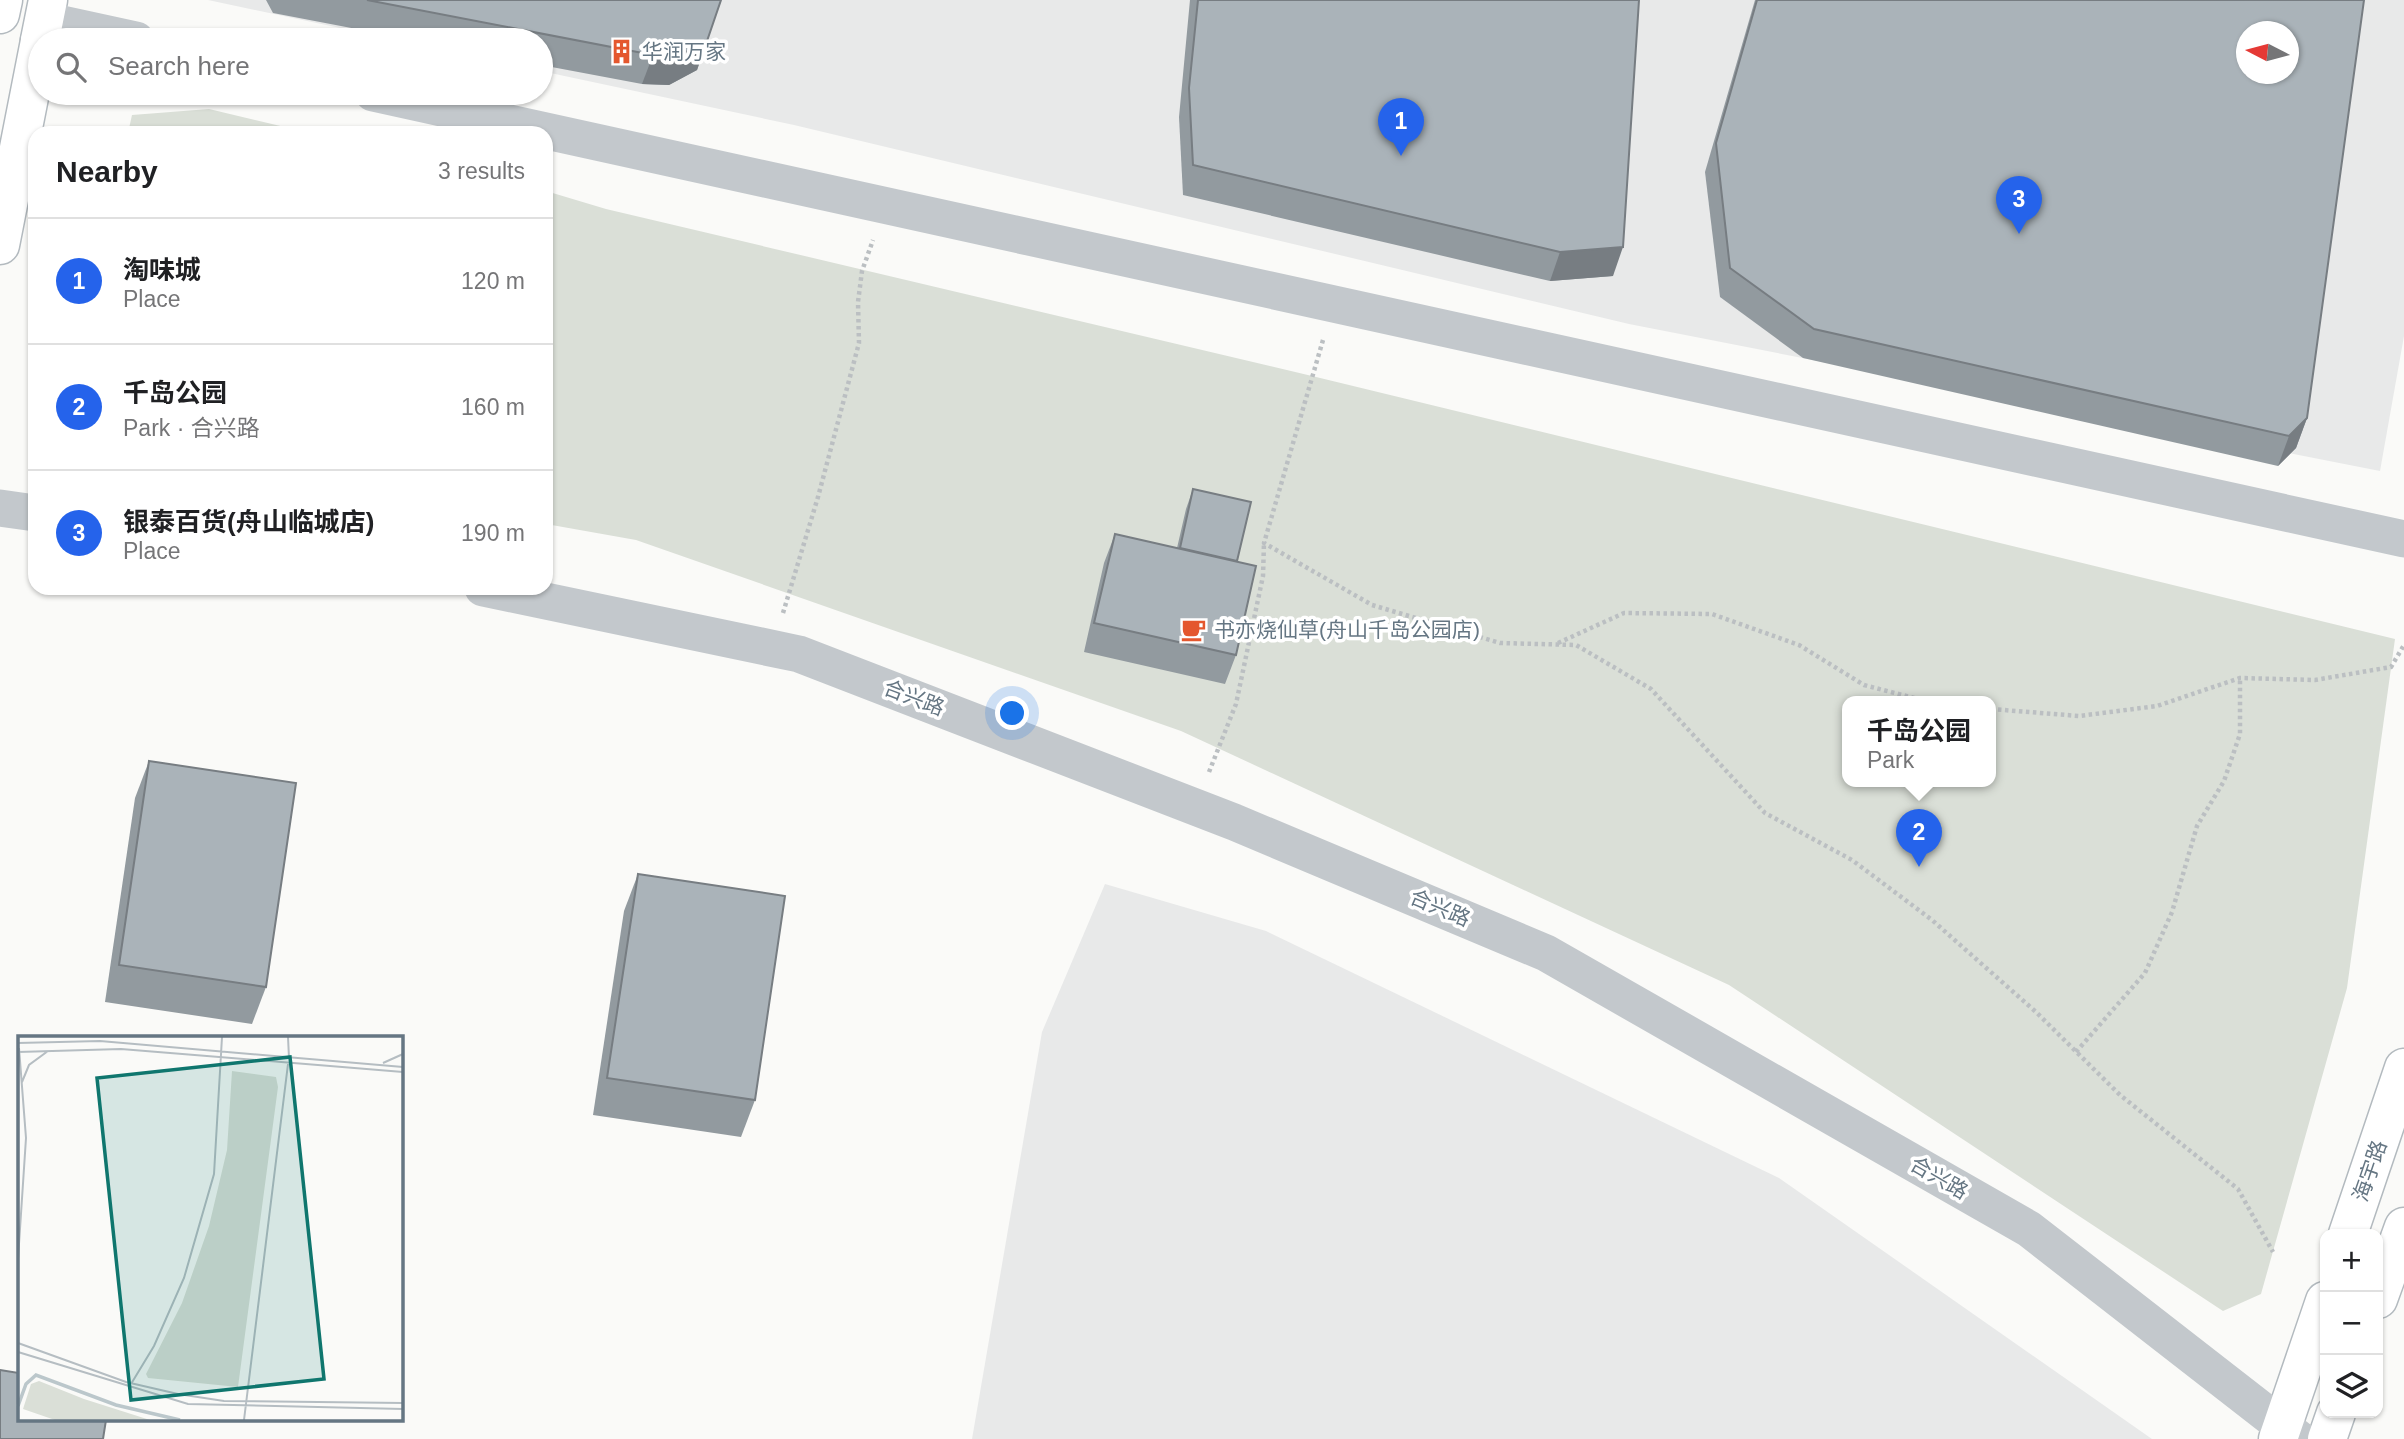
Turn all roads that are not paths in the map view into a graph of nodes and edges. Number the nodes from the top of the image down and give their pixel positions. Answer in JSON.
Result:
{"nodes":[{"id":1,"x":43,"y":25,"type":"edge"},
{"id":2,"x":62,"y":28,"type":"edge"},
{"id":3,"x":28,"y":102,"type":"edge"},
{"id":4,"x":427,"y":105,"type":"edge"},
{"id":5,"x":523,"y":126,"type":"edge"},
{"id":6,"x":553,"y":133,"type":"edge"},
{"id":7,"x":0,"y":245,"type":"edge"},
{"id":8,"x":0,"y":508,"type":"edge"},
{"id":9,"x":28,"y":512,"type":"edge"},
{"id":10,"x":2404,"y":539,"type":"edge"},
{"id":11,"x":517,"y":595,"type":"edge"},
{"id":12,"x":2404,"y":1068,"type":"edge"},
{"id":13,"x":2404,"y":1227,"type":"edge"},
{"id":14,"x":2350,"y":1229,"type":"edge"},
{"id":15,"x":2381,"y":1292,"type":"edge"},
{"id":16,"x":2320,"y":1318,"type":"edge"},
{"id":17,"x":2334,"y":1418,"type":"edge"},
{"id":18,"x":2286,"y":1435,"type":"edge"},
{"id":19,"x":2327,"y":1439,"type":"edge"}],
"edges":[{"from":1,"to":2,"type":"street"},
{"from":3,"to":7,"type":"street"},
{"from":4,"to":5,"type":"street"},
{"from":6,"to":10,"type":"street"},
{"from":8,"to":9,"type":"street"},
{"from":11,"to":18,"type":"street","name":"合兴路"},
{"from":12,"to":14,"type":"street","name":"海宇路"},
{"from":13,"to":15,"type":"street"},
{"from":16,"to":18,"type":"street"},
{"from":17,"to":19,"type":"street"}]}
